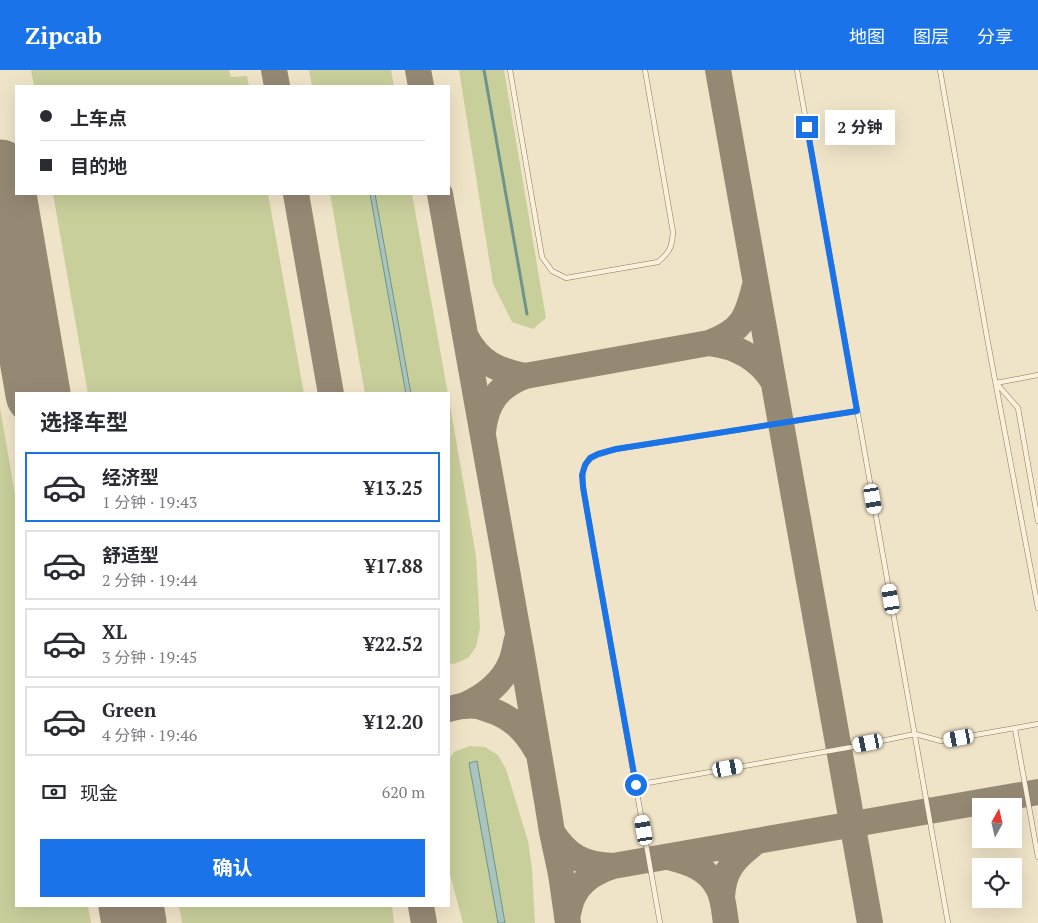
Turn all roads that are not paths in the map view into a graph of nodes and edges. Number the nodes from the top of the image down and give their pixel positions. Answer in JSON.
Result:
{"nodes":[{"id":1,"x":510,"y":70,"type":"edge"},
{"id":2,"x":645,"y":70,"type":"edge"},
{"id":3,"x":798,"y":70,"type":"edge"},
{"id":4,"x":940,"y":70,"type":"edge"},
{"id":5,"x":1038,"y":375,"type":"edge"},
{"id":6,"x":996,"y":382,"type":"junction"},
{"id":7,"x":857,"y":411,"type":"junction"},
{"id":8,"x":1038,"y":521,"type":"edge"},
{"id":9,"x":1038,"y":608,"type":"edge"},
{"id":10,"x":1038,"y":724,"type":"edge"},
{"id":11,"x":1015,"y":729,"type":"junction"},
{"id":12,"x":915,"y":734,"type":"junction"},
{"id":13,"x":636,"y":785,"type":"junction"},
{"id":14,"x":1038,"y":857,"type":"edge"},
{"id":15,"x":660,"y":923,"type":"edge"},
{"id":16,"x":948,"y":923,"type":"edge"}],
"edges":[{"from":1,"to":2,"type":"lane"},
{"from":3,"to":7,"type":"lane"},
{"from":4,"to":6,"type":"lane"},
{"from":5,"to":6,"type":"lane"},
{"from":6,"to":8,"type":"lane"},
{"from":6,"to":9,"type":"lane"},
{"from":7,"to":12,"type":"lane"},
{"from":7,"to":13,"type":"lane"},
{"from":10,"to":11,"type":"lane"},
{"from":11,"to":12,"type":"lane"},
{"from":11,"to":14,"type":"lane"},
{"from":12,"to":13,"type":"lane"},
{"from":12,"to":16,"type":"lane"},
{"from":13,"to":15,"type":"lane"}]}
